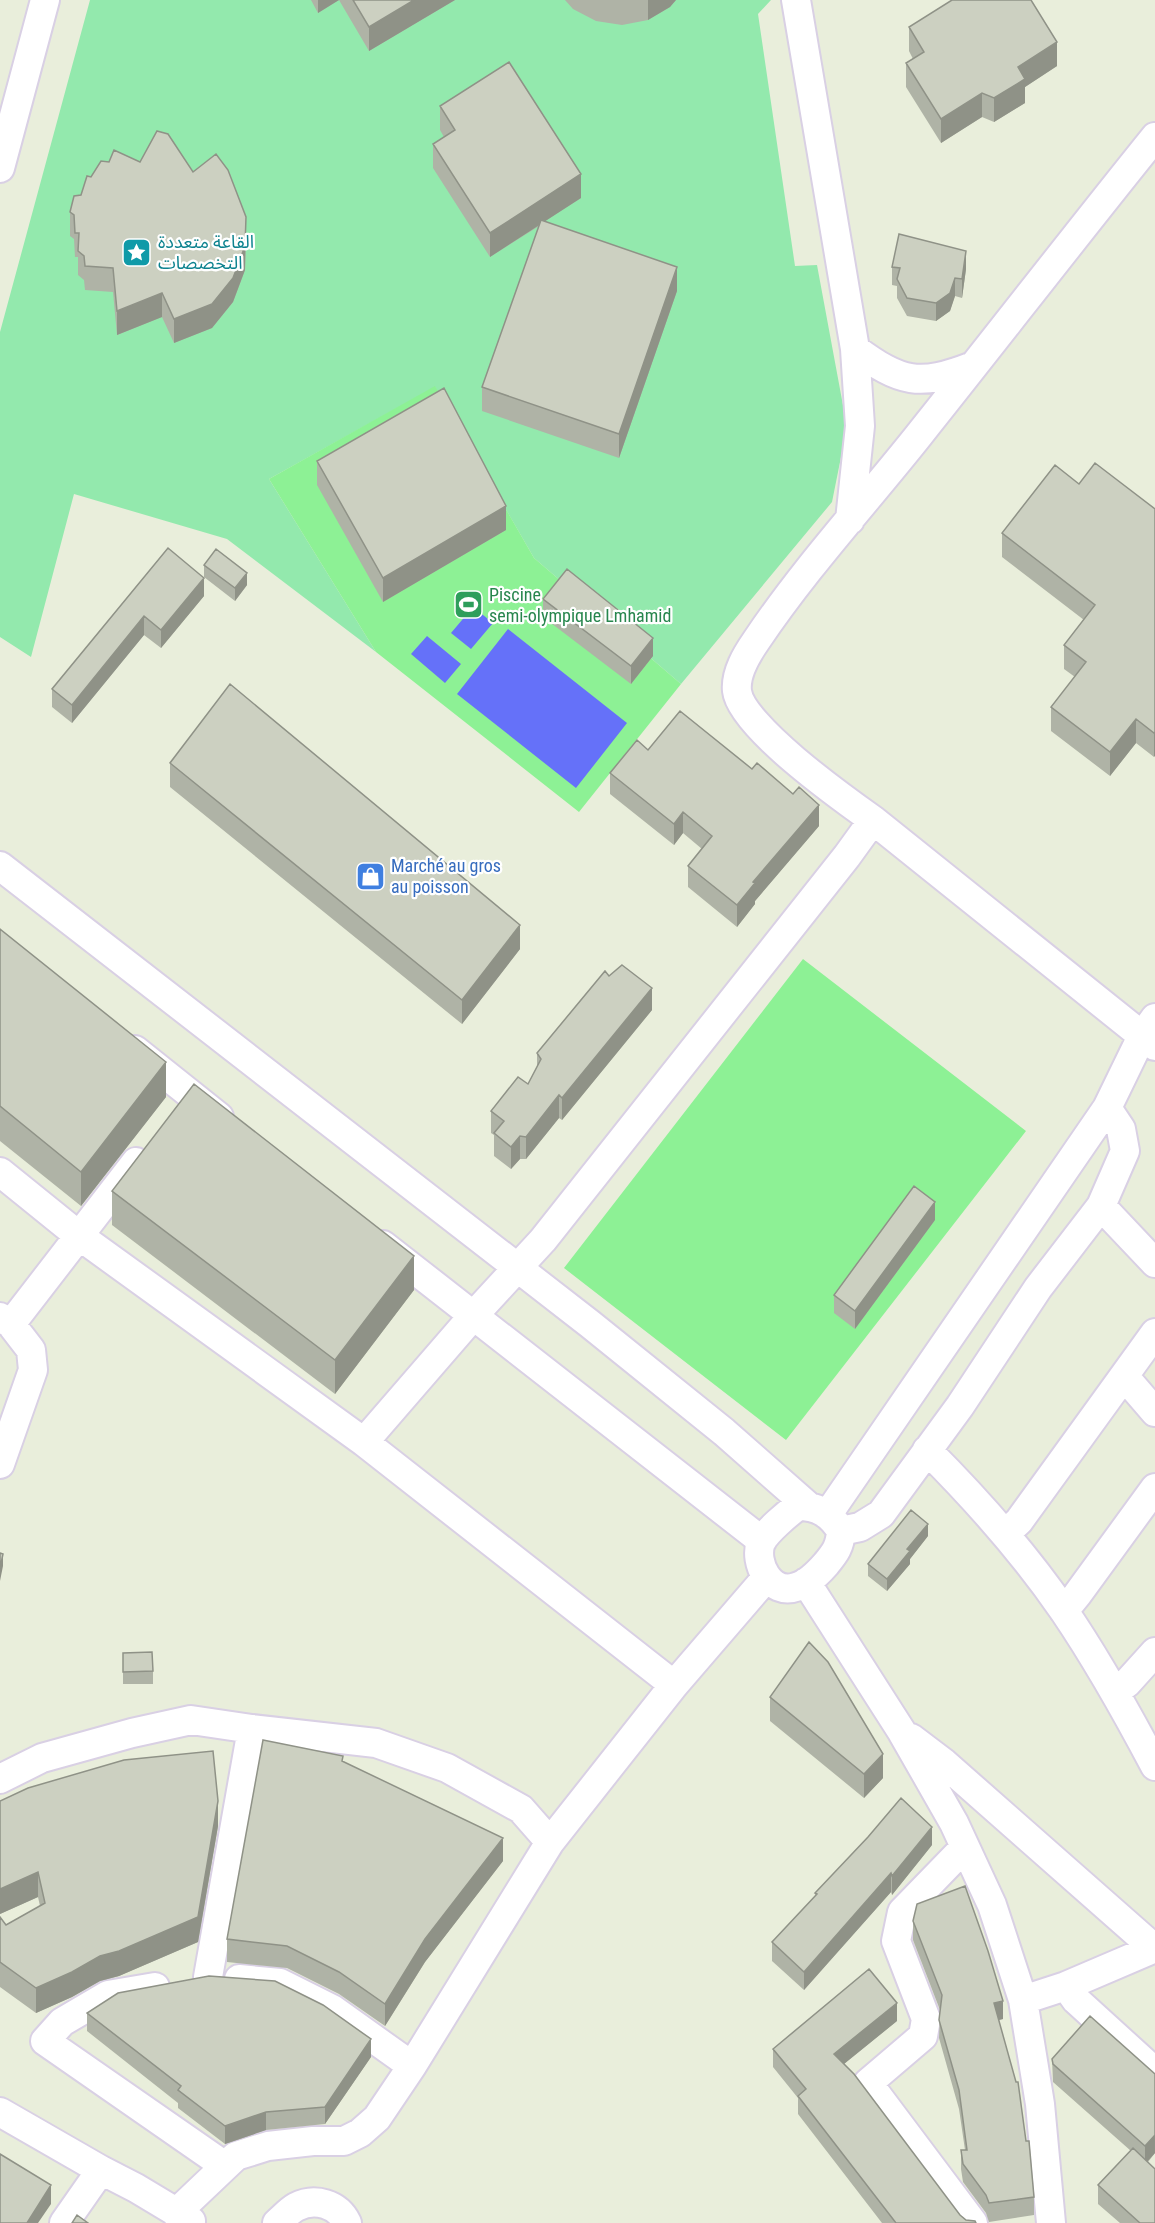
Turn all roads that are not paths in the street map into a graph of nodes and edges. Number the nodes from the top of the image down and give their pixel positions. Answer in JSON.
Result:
{"nodes":[{"id":1,"x":45,"y":0,"type":"edge"},
{"id":2,"x":796,"y":0,"type":"edge"},
{"id":3,"x":1155,"y":137,"type":"edge"},
{"id":4,"x":0,"y":168,"type":"edge"},
{"id":5,"x":855,"y":349,"type":"junction"},
{"id":6,"x":973,"y":366,"type":"junction"},
{"id":7,"x":850,"y":520,"type":"junction"},
{"id":8,"x":873,"y":820,"type":"junction"},
{"id":9,"x":0,"y":866,"type":"edge"},
{"id":10,"x":1151,"y":1033,"type":"edge"},
{"id":11,"x":117,"y":1036,"type":"edge"},
{"id":12,"x":1107,"y":1108,"type":"junction"},
{"id":13,"x":235,"y":1130,"type":"edge"},
{"id":14,"x":152,"y":1141,"type":"edge"},
{"id":15,"x":0,"y":1172,"type":"edge"},
{"id":16,"x":1101,"y":1206,"type":"junction"},
{"id":17,"x":363,"y":1230,"type":"edge"},
{"id":18,"x":78,"y":1235,"type":"junction"},
{"id":19,"x":1155,"y":1263,"type":"edge"},
{"id":20,"x":516,"y":1268,"type":"junction"},
{"id":21,"x":473,"y":1316,"type":"junction"},
{"id":22,"x":5,"y":1320,"type":"edge"},
{"id":23,"x":1155,"y":1333,"type":"edge"},
{"id":24,"x":1124,"y":1376,"type":"junction"},
{"id":25,"x":1155,"y":1412,"type":"edge"},
{"id":26,"x":364,"y":1442,"type":"junction"},
{"id":27,"x":927,"y":1450,"type":"junction"},
{"id":28,"x":0,"y":1464,"type":"edge"},
{"id":29,"x":1155,"y":1488,"type":"edge"},
{"id":30,"x":826,"y":1517,"type":"junction"},
{"id":31,"x":1005,"y":1534,"type":"junction"},
{"id":32,"x":762,"y":1541,"type":"junction"},
{"id":33,"x":768,"y":1577,"type":"junction"},
{"id":34,"x":806,"y":1582,"type":"junction"},
{"id":35,"x":1064,"y":1611,"type":"junction"},
{"id":36,"x":1155,"y":1652,"type":"edge"},
{"id":37,"x":674,"y":1686,"type":"junction"},
{"id":38,"x":1115,"y":1692,"type":"junction"},
{"id":39,"x":252,"y":1729,"type":"junction"},
{"id":40,"x":902,"y":1732,"type":"junction"},
{"id":41,"x":1155,"y":1766,"type":"edge"},
{"id":42,"x":0,"y":1779,"type":"edge"},
{"id":43,"x":550,"y":1842,"type":"junction"},
{"id":44,"x":965,"y":1846,"type":"junction"},
{"id":45,"x":1155,"y":1949,"type":"edge"},
{"id":46,"x":190,"y":1980,"type":"junction"},
{"id":47,"x":1066,"y":1986,"type":"junction"},
{"id":48,"x":1023,"y":2000,"type":"junction"},
{"id":49,"x":412,"y":2066,"type":"junction"},
{"id":50,"x":1155,"y":2072,"type":"edge"},
{"id":51,"x":0,"y":2112,"type":"edge"},
{"id":52,"x":225,"y":2166,"type":"junction"},
{"id":53,"x":101,"y":2170,"type":"junction"},
{"id":54,"x":185,"y":2219,"type":"edge"},
{"id":55,"x":64,"y":2223,"type":"edge"},
{"id":56,"x":277,"y":2223,"type":"edge"},
{"id":57,"x":347,"y":2223,"type":"edge"},
{"id":58,"x":973,"y":2223,"type":"edge"},
{"id":59,"x":1051,"y":2223,"type":"edge"}],
"edges":[{"from":1,"to":4,"type":"street"},
{"from":2,"to":5,"type":"street"},
{"from":3,"to":6,"type":"street"},
{"from":5,"to":6,"type":"street"},
{"from":5,"to":7,"type":"street"},
{"from":6,"to":7,"type":"street"},
{"from":7,"to":8,"type":"street"},
{"from":8,"to":10,"type":"street"},
{"from":8,"to":20,"type":"street"},
{"from":9,"to":20,"type":"street"},
{"from":10,"to":12,"type":"street"},
{"from":11,"to":13,"type":"street"},
{"from":12,"to":16,"type":"street"},
{"from":12,"to":30,"type":"street"},
{"from":14,"to":18,"type":"street"},
{"from":15,"to":18,"type":"street"},
{"from":16,"to":19,"type":"street"},
{"from":16,"to":27,"type":"street"},
{"from":17,"to":21,"type":"street"},
{"from":18,"to":22,"type":"street"},
{"from":18,"to":26,"type":"street"},
{"from":20,"to":21,"type":"street"},
{"from":20,"to":30,"type":"street"},
{"from":21,"to":26,"type":"street"},
{"from":21,"to":32,"type":"street"},
{"from":22,"to":28,"type":"street"},
{"from":23,"to":24,"type":"street"},
{"from":24,"to":25,"type":"street"},
{"from":24,"to":31,"type":"street"},
{"from":26,"to":37,"type":"street"},
{"from":27,"to":30,"type":"street"},
{"from":27,"to":31,"type":"street"},
{"from":29,"to":35,"type":"street"},
{"from":30,"to":32,"type":"street"},
{"from":30,"to":34,"type":"street"},
{"from":31,"to":35,"type":"street"},
{"from":32,"to":33,"type":"street"},
{"from":33,"to":34,"type":"street"},
{"from":33,"to":37,"type":"street"},
{"from":34,"to":40,"type":"street"},
{"from":35,"to":38,"type":"street"},
{"from":36,"to":38,"type":"street"},
{"from":37,"to":43,"type":"street"},
{"from":38,"to":41,"type":"street"},
{"from":39,"to":42,"type":"street"},
{"from":39,"to":43,"type":"street"},
{"from":39,"to":46,"type":"street"},
{"from":40,"to":44,"type":"street"},
{"from":40,"to":45,"type":"street"},
{"from":43,"to":49,"type":"street"},
{"from":44,"to":48,"type":"street"},
{"from":44,"to":58,"type":"street"},
{"from":45,"to":47,"type":"street"},
{"from":46,"to":49,"type":"street"},
{"from":46,"to":52,"type":"street"},
{"from":47,"to":48,"type":"street"},
{"from":47,"to":50,"type":"street"},
{"from":48,"to":59,"type":"street"},
{"from":49,"to":52,"type":"street"},
{"from":51,"to":53,"type":"street"},
{"from":52,"to":54,"type":"street"},
{"from":53,"to":54,"type":"street"},
{"from":53,"to":55,"type":"street"},
{"from":56,"to":57,"type":"street"}]}
